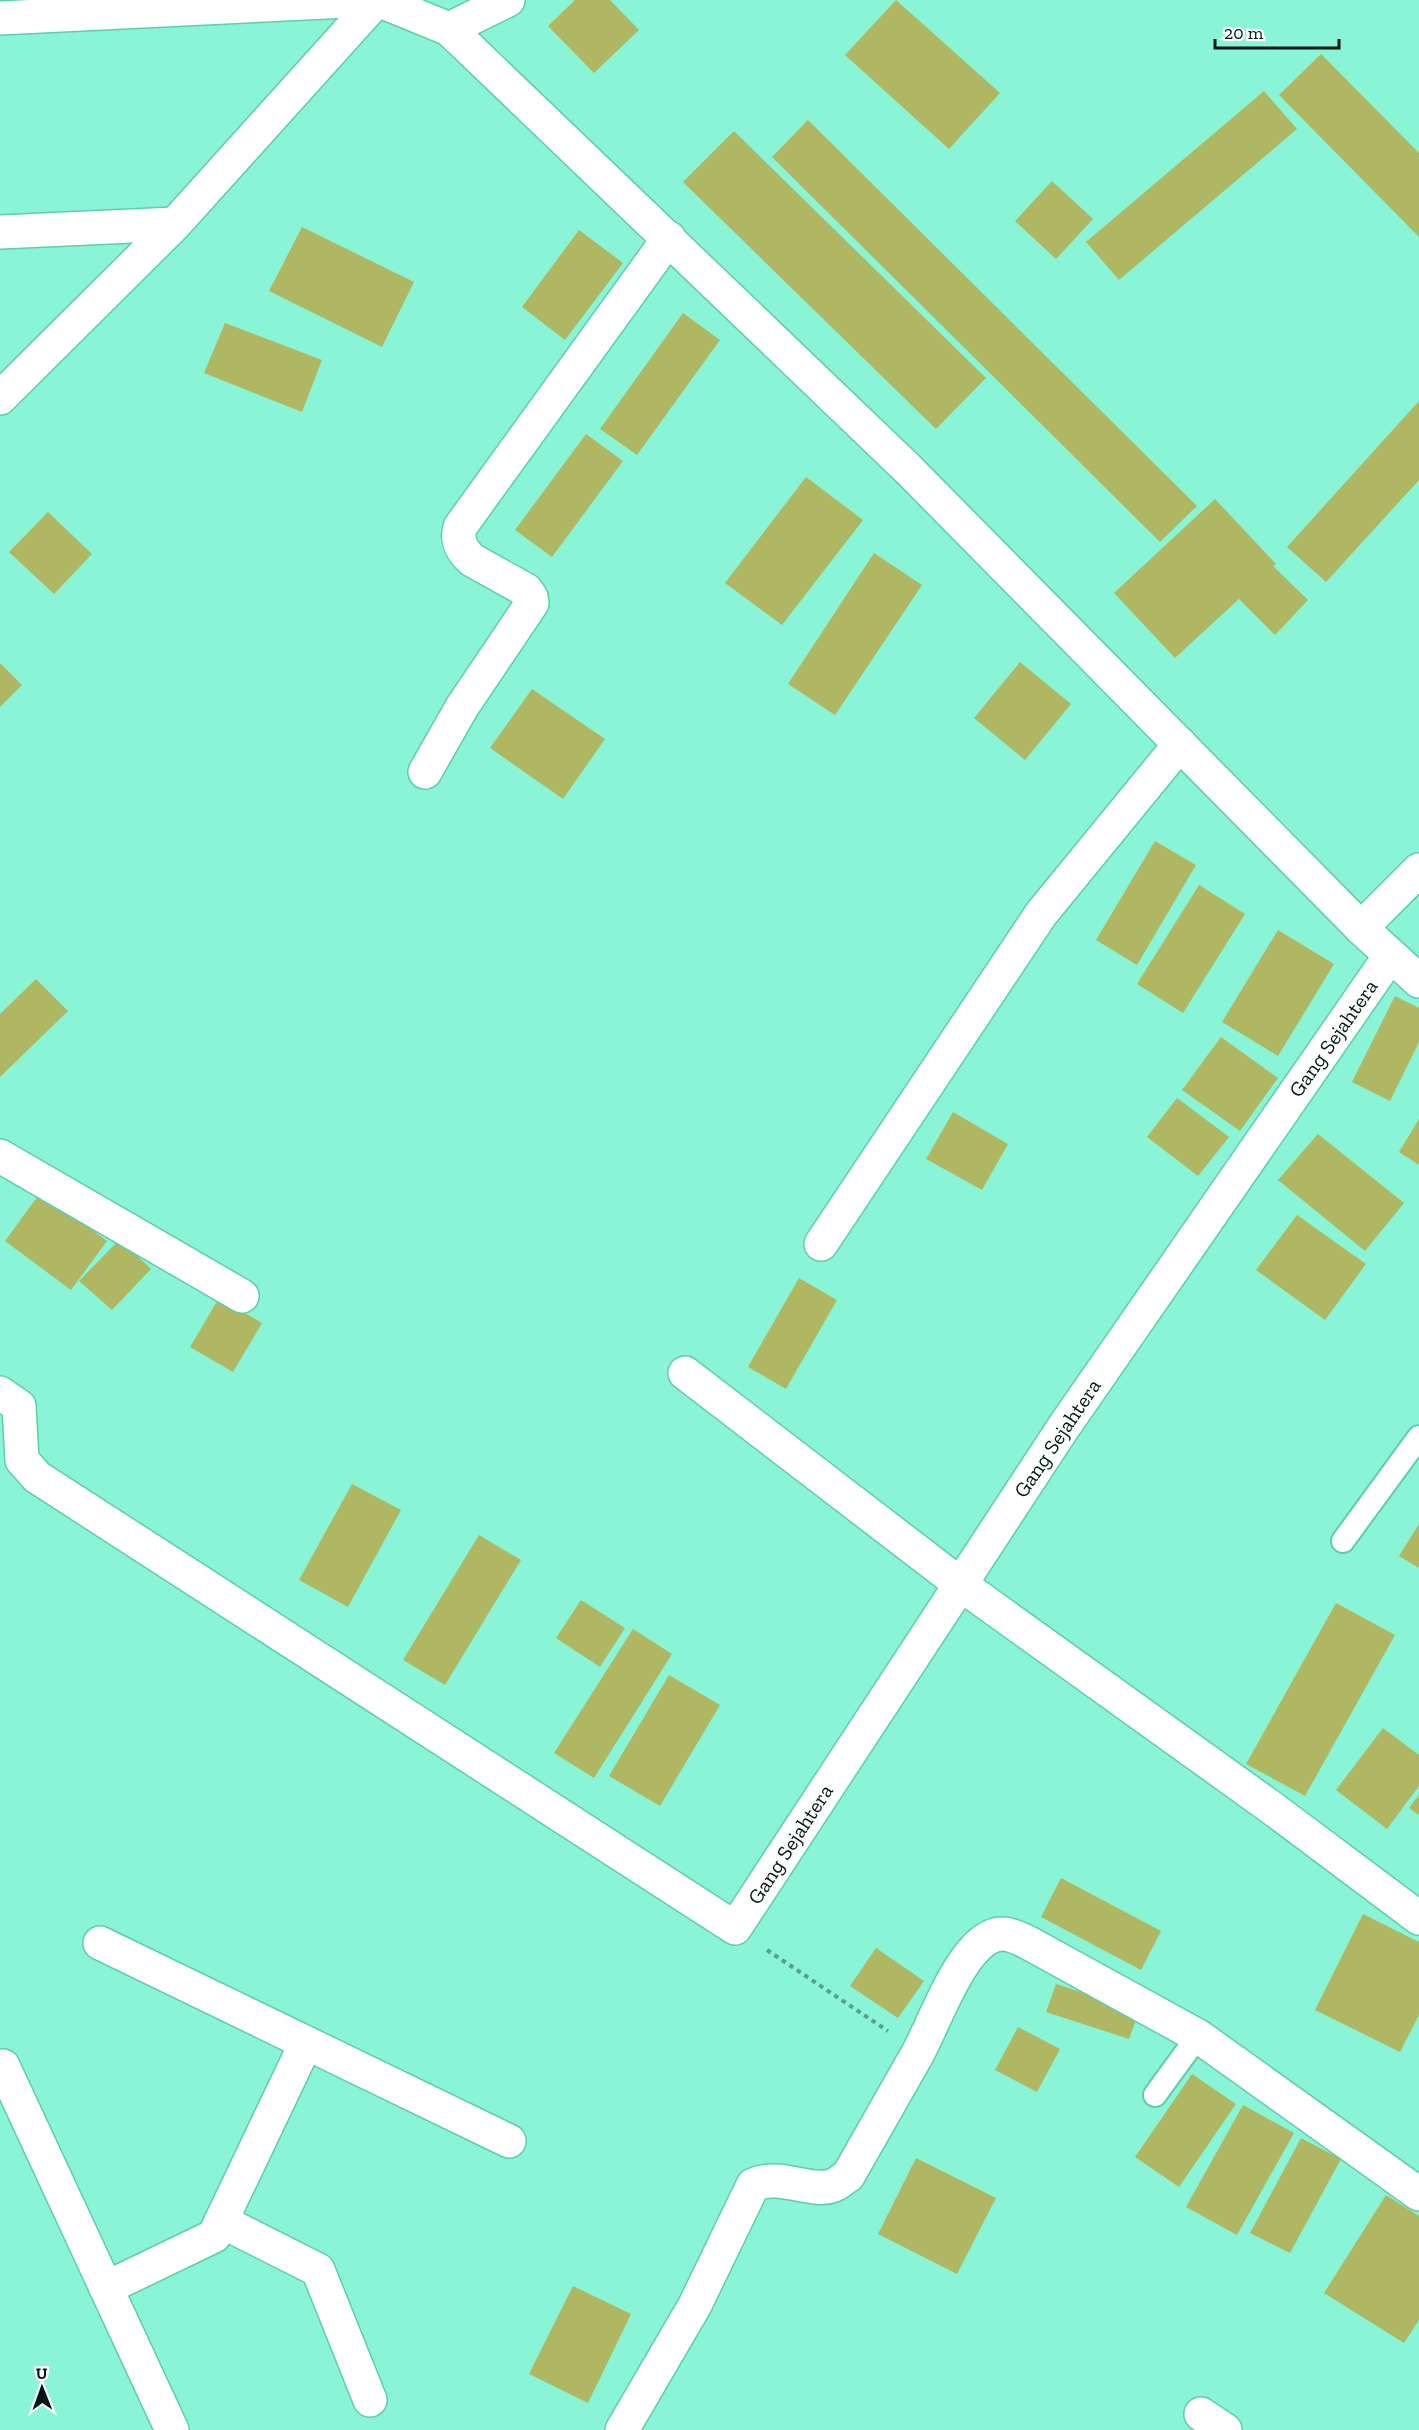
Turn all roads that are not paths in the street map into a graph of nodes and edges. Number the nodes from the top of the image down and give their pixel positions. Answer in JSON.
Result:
{"nodes":[{"id":1,"x":368,"y":0,"type":"edge"},
{"id":2,"x":377,"y":0,"type":"edge"},
{"id":3,"x":508,"y":0,"type":"edge"},
{"id":4,"x":0,"y":18,"type":"edge"},
{"id":5,"x":449,"y":29,"type":"junction"},
{"id":6,"x":175,"y":224,"type":"junction"},
{"id":7,"x":0,"y":232,"type":"edge"},
{"id":8,"x":669,"y":238,"type":"junction"},
{"id":9,"x":0,"y":398,"type":"edge"},
{"id":10,"x":1180,"y":744,"type":"junction"},
{"id":11,"x":425,"y":772,"type":"dead end"},
{"id":12,"x":1419,"y":870,"type":"edge"},
{"id":13,"x":1361,"y":928,"type":"junction"},
{"id":14,"x":1390,"y":956,"type":"junction"},
{"id":15,"x":1419,"y":981,"type":"edge"},
{"id":16,"x":0,"y":1156,"type":"edge"},
{"id":17,"x":821,"y":1244,"type":"dead end"},
{"id":18,"x":242,"y":1296,"type":"dead end"},
{"id":19,"x":685,"y":1373,"type":"dead end"},
{"id":20,"x":0,"y":1393,"type":"edge"},
{"id":21,"x":1419,"y":1437,"type":"edge"},
{"id":22,"x":1343,"y":1541,"type":"dead end"},
{"id":23,"x":960,"y":1584,"type":"junction"},
{"id":24,"x":1419,"y":1918,"type":"edge"},
{"id":25,"x":100,"y":1943,"type":"dead end"},
{"id":26,"x":1198,"y":2036,"type":"junction"},
{"id":27,"x":306,"y":2043,"type":"junction"},
{"id":28,"x":3,"y":2066,"type":"dead end"},
{"id":29,"x":1155,"y":2095,"type":"dead end"},
{"id":30,"x":509,"y":2141,"type":"dead end"},
{"id":31,"x":1419,"y":2194,"type":"edge"},
{"id":32,"x":221,"y":2221,"type":"junction"},
{"id":33,"x":106,"y":2288,"type":"junction"},
{"id":34,"x":370,"y":2400,"type":"dead end"},
{"id":35,"x":172,"y":2430,"type":"edge"},
{"id":36,"x":622,"y":2430,"type":"edge"}],
"edges":[{"from":1,"to":4,"type":"street"},
{"from":2,"to":5,"type":"street"},
{"from":2,"to":6,"type":"street"},
{"from":3,"to":5,"type":"street"},
{"from":5,"to":8,"type":"street"},
{"from":6,"to":7,"type":"street"},
{"from":6,"to":9,"type":"street"},
{"from":8,"to":10,"type":"street"},
{"from":8,"to":11,"type":"street"},
{"from":10,"to":13,"type":"street"},
{"from":10,"to":17,"type":"street"},
{"from":12,"to":13,"type":"street"},
{"from":13,"to":14,"type":"street"},
{"from":14,"to":15,"type":"street"},
{"from":14,"to":23,"type":"street","name":"Gang Sejahtera"},
{"from":16,"to":18,"type":"street"},
{"from":19,"to":23,"type":"street"},
{"from":20,"to":23,"type":"street","name":"Gang Sejahtera"},
{"from":21,"to":22,"type":"lane"},
{"from":23,"to":24,"type":"street"},
{"from":25,"to":27,"type":"street"},
{"from":26,"to":29,"type":"lane"},
{"from":26,"to":31,"type":"street"},
{"from":26,"to":36,"type":"street"},
{"from":27,"to":30,"type":"street"},
{"from":27,"to":32,"type":"street"},
{"from":28,"to":33,"type":"street"},
{"from":32,"to":33,"type":"street"},
{"from":32,"to":34,"type":"street"},
{"from":33,"to":35,"type":"street"}]}
